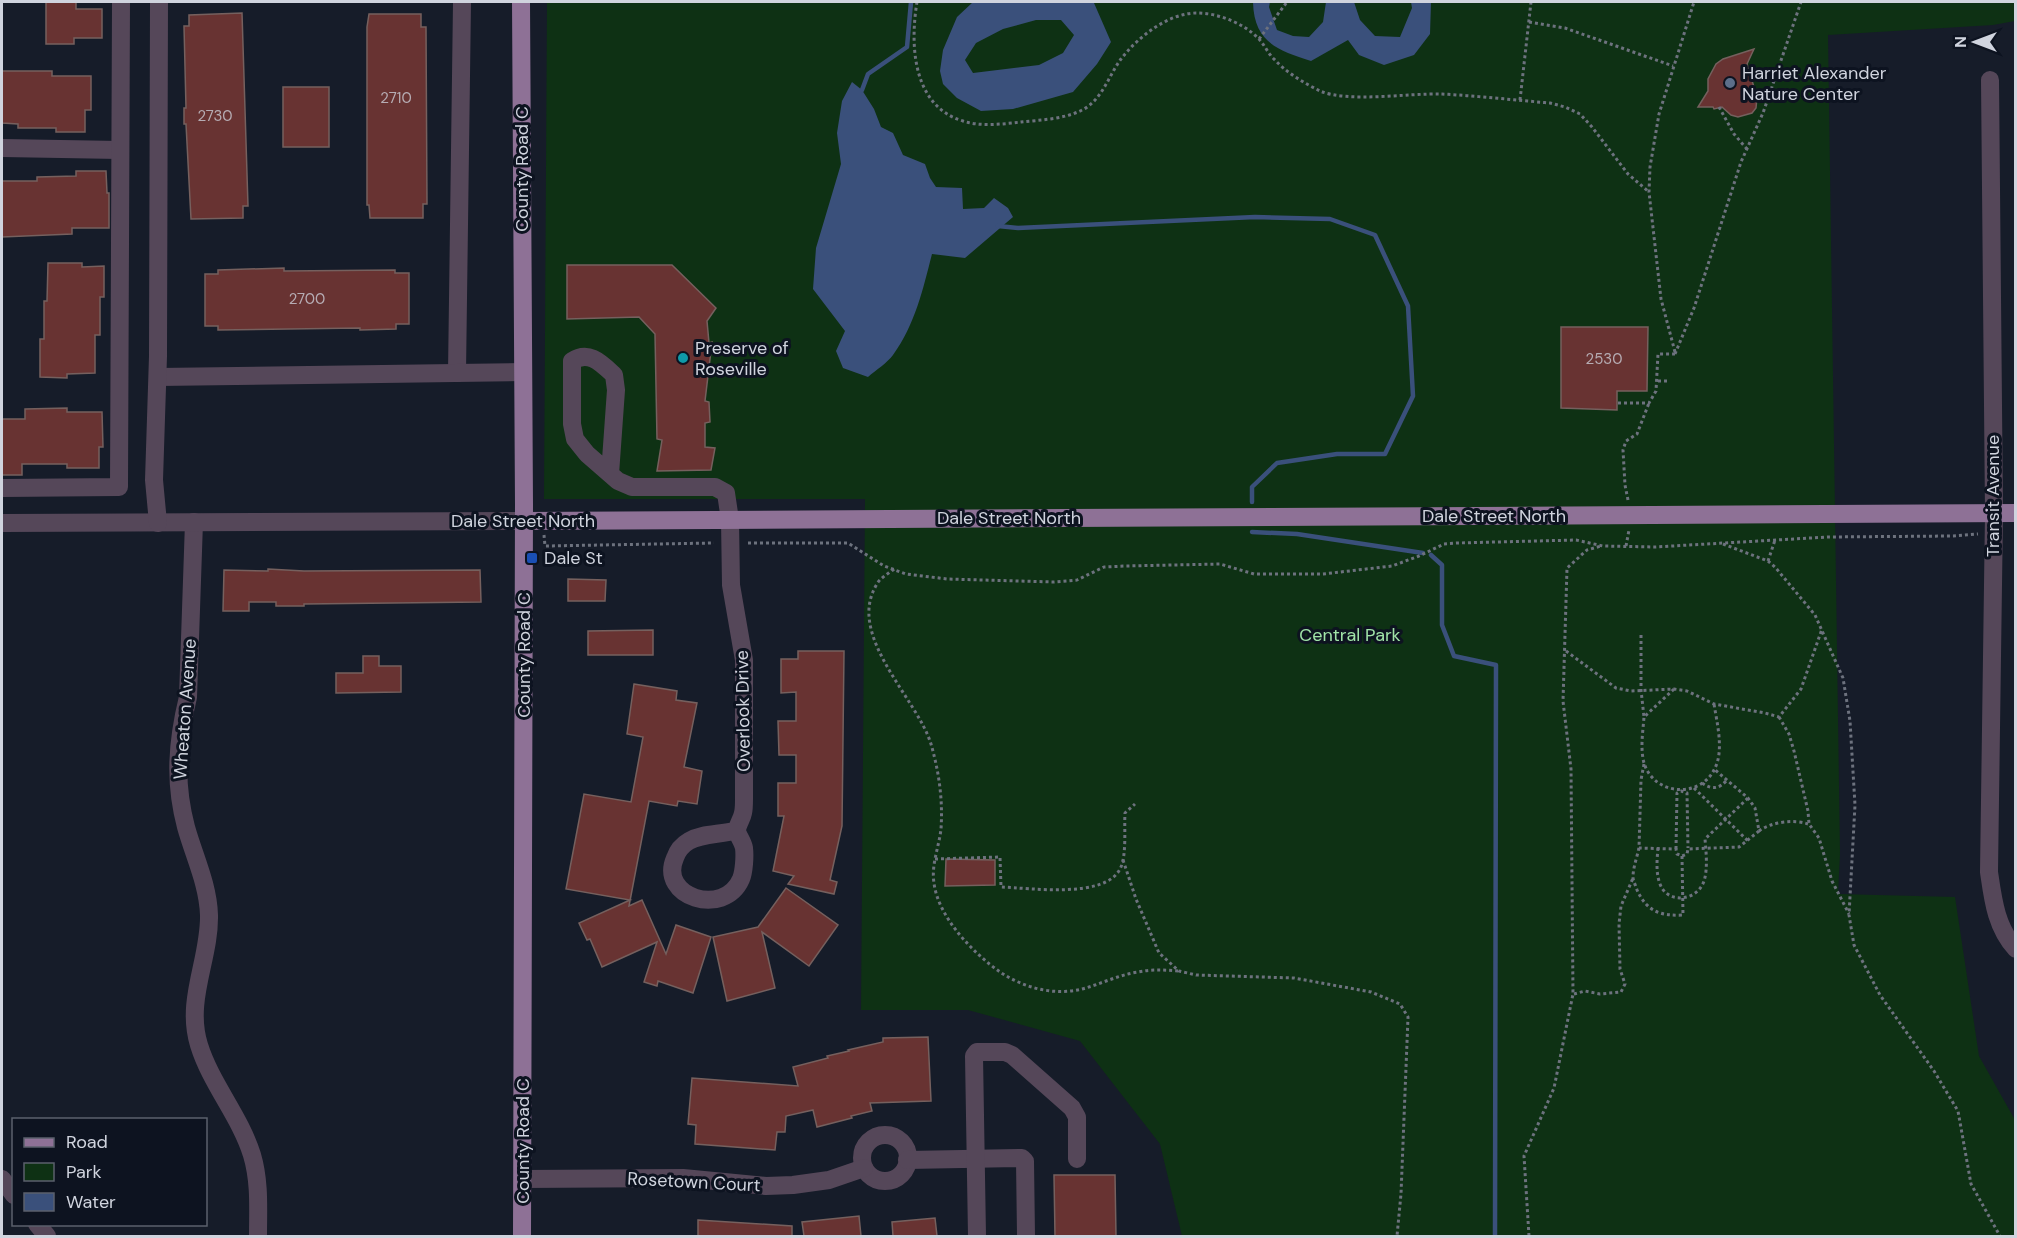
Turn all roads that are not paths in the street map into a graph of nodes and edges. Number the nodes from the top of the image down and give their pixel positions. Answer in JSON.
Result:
{"nodes":[{"id":1,"x":121,"y":2,"type":"edge"},
{"id":2,"x":159,"y":2,"type":"edge"},
{"id":3,"x":462,"y":2,"type":"edge"},
{"id":4,"x":521,"y":2,"type":"edge"},
{"id":5,"x":1990,"y":80,"type":"dead end"},
{"id":6,"x":2,"y":148,"type":"edge"},
{"id":7,"x":120,"y":150,"type":"junction"},
{"id":8,"x":523,"y":372,"type":"junction"},
{"id":9,"x":457,"y":373,"type":"junction"},
{"id":10,"x":158,"y":377,"type":"junction"},
{"id":11,"x":610,"y":474,"type":"junction"},
{"id":12,"x":2,"y":488,"type":"edge"},
{"id":13,"x":1994,"y":513,"type":"junction"},
{"id":14,"x":2016,"y":513,"type":"edge"},
{"id":15,"x":730,"y":520,"type":"junction"},
{"id":16,"x":524,"y":521,"type":"junction"},
{"id":17,"x":194,"y":522,"type":"junction"},
{"id":18,"x":2,"y":523,"type":"edge"},
{"id":19,"x":158,"y":523,"type":"junction"},
{"id":20,"x":737,"y":830,"type":"junction"},
{"id":21,"x":2016,"y":950,"type":"edge"},
{"id":22,"x":975,"y":1159,"type":"junction"},
{"id":23,"x":1077,"y":1159,"type":"dead end"},
{"id":24,"x":907,"y":1160,"type":"junction"},
{"id":25,"x":864,"y":1168,"type":"junction"},
{"id":26,"x":2,"y":1179,"type":"edge"},
{"id":27,"x":523,"y":1179,"type":"junction"},
{"id":28,"x":12,"y":1192,"type":"edge"},
{"id":29,"x":258,"y":1236,"type":"edge"},
{"id":30,"x":522,"y":1236,"type":"edge"},
{"id":31,"x":977,"y":1236,"type":"edge"},
{"id":32,"x":1026,"y":1236,"type":"edge"}],
"edges":[{"from":1,"to":7,"type":"street"},
{"from":2,"to":10,"type":"street"},
{"from":3,"to":9,"type":"street"},
{"from":4,"to":8,"type":"main road","name":"County Road C"},
{"from":5,"to":13,"type":"street","name":"Transit Avenue"},
{"from":6,"to":7,"type":"street"},
{"from":7,"to":12,"type":"street"},
{"from":8,"to":9,"type":"street"},
{"from":8,"to":16,"type":"main road","name":"County Road C"},
{"from":9,"to":10,"type":"street"},
{"from":10,"to":19,"type":"street"},
{"from":11,"to":11,"type":"street"},
{"from":11,"to":15,"type":"street","name":"Overlook Drive"},
{"from":13,"to":14,"type":"main road","name":"Dale Street North"},
{"from":13,"to":15,"type":"main road","name":"Dale Street North"},
{"from":13,"to":21,"type":"street","name":"Transit Avenue"},
{"from":15,"to":16,"type":"main road","name":"Dale Street North"},
{"from":15,"to":20,"type":"street","name":"Overlook Drive"},
{"from":16,"to":17,"type":"street","name":"Dale Street North"},
{"from":16,"to":27,"type":"main road","name":"County Road C"},
{"from":17,"to":19,"type":"street","name":"Dale Street North"},
{"from":17,"to":29,"type":"street","name":"Wheaton Avenue"},
{"from":18,"to":19,"type":"street","name":"Dale Street North"},
{"from":20,"to":20,"type":"street","name":"Overlook Drive"},
{"from":22,"to":23,"type":"street"},
{"from":22,"to":24,"type":"street"},
{"from":22,"to":31,"type":"street"},
{"from":22,"to":32,"type":"street"},
{"from":24,"to":25,"type":"street"},
{"from":24,"to":25,"type":"street"},
{"from":25,"to":27,"type":"street","name":"Rosetown Court"},
{"from":26,"to":28,"type":"street"},
{"from":27,"to":30,"type":"main road","name":"County Road C"}]}
